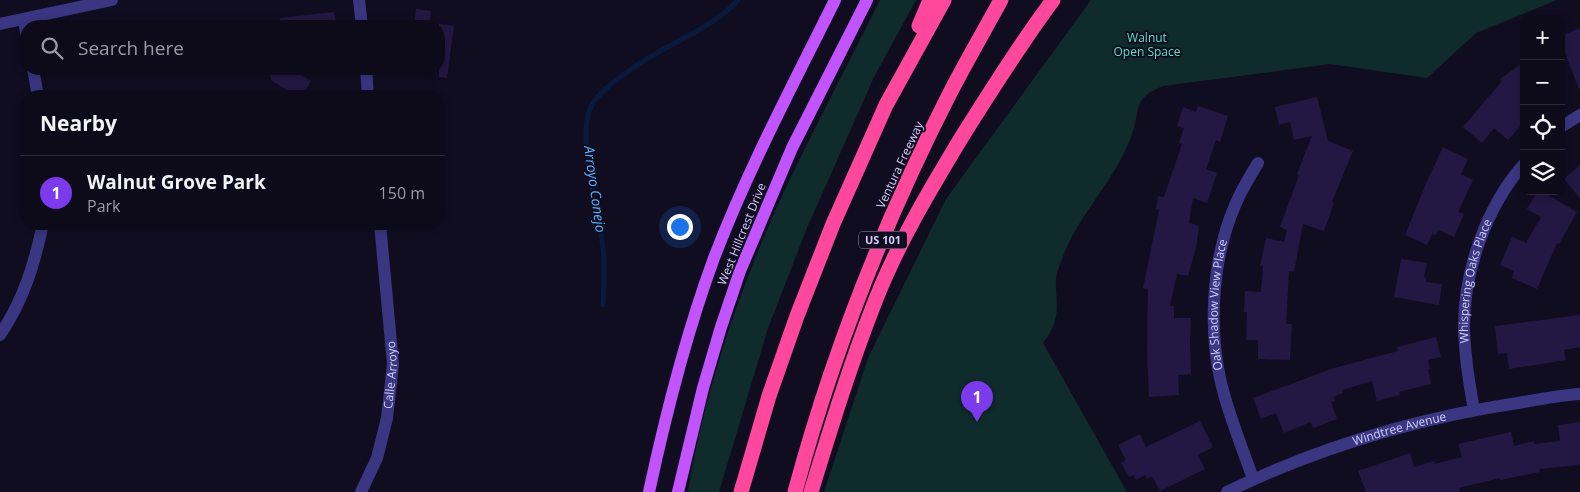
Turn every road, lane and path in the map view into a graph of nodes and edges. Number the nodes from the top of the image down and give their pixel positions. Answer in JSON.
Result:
{"nodes":[{"id":1,"x":112,"y":0,"type":"edge"},
{"id":2,"x":359,"y":0,"type":"edge"},
{"id":3,"x":835,"y":0,"type":"edge"},
{"id":4,"x":867,"y":0,"type":"edge"},
{"id":5,"x":930,"y":0,"type":"edge"},
{"id":6,"x":944,"y":0,"type":"edge"},
{"id":7,"x":1001,"y":0,"type":"edge"},
{"id":8,"x":1053,"y":0,"type":"edge"},
{"id":9,"x":24,"y":20,"type":"edge"},
{"id":10,"x":361,"y":20,"type":"edge"},
{"id":11,"x":20,"y":21,"type":"edge"},
{"id":12,"x":0,"y":24,"type":"edge"},
{"id":13,"x":34,"y":75,"type":"edge"},
{"id":14,"x":366,"y":75,"type":"edge"},
{"id":15,"x":37,"y":90,"type":"edge"},
{"id":16,"x":368,"y":90,"type":"edge"},
{"id":17,"x":886,"y":105,"type":"junction"},
{"id":18,"x":1580,"y":115,"type":"edge"},
{"id":19,"x":1565,"y":125,"type":"edge"},
{"id":20,"x":1258,"y":163,"type":"dead end"},
{"id":21,"x":1520,"y":169,"type":"edge"},
{"id":22,"x":42,"y":230,"type":"edge"},
{"id":23,"x":381,"y":230,"type":"edge"},
{"id":24,"x":0,"y":335,"type":"edge"},
{"id":25,"x":1580,"y":394,"type":"edge"},
{"id":26,"x":1474,"y":410,"type":"junction"},
{"id":27,"x":1253,"y":479,"type":"junction"},
{"id":28,"x":361,"y":492,"type":"edge"},
{"id":29,"x":650,"y":492,"type":"edge"},
{"id":30,"x":678,"y":492,"type":"edge"},
{"id":31,"x":741,"y":492,"type":"edge"},
{"id":32,"x":795,"y":492,"type":"edge"},
{"id":33,"x":811,"y":492,"type":"edge"},
{"id":34,"x":1227,"y":492,"type":"edge"}],
"edges":[{"from":1,"to":9,"type":"street"},
{"from":2,"to":10,"type":"street"},
{"from":3,"to":29,"type":"main road","name":"West Hillcrest Drive"},
{"from":4,"to":30,"type":"main road","name":"West Hillcrest Drive"},
{"from":5,"to":17,"type":"highway"},
{"from":6,"to":17,"type":"highway"},
{"from":7,"to":32,"type":"highway","name":"Ventura Freeway","number":"US 101"},
{"from":8,"to":33,"type":"highway"},
{"from":11,"to":12,"type":"street"},
{"from":13,"to":15,"type":"street"},
{"from":14,"to":16,"type":"street"},
{"from":17,"to":31,"type":"highway"},
{"from":18,"to":19,"type":"street"},
{"from":20,"to":27,"type":"street","name":"Oak Shadow View Place"},
{"from":21,"to":26,"type":"street","name":"Whispering Oaks Place"},
{"from":22,"to":24,"type":"street"},
{"from":23,"to":28,"type":"street","name":"Calle Arroyo"},
{"from":25,"to":26,"type":"street","name":"Windtree Avenue"},
{"from":26,"to":27,"type":"street","name":"Windtree Avenue"},
{"from":27,"to":34,"type":"street","name":"Windtree Avenue"}]}
